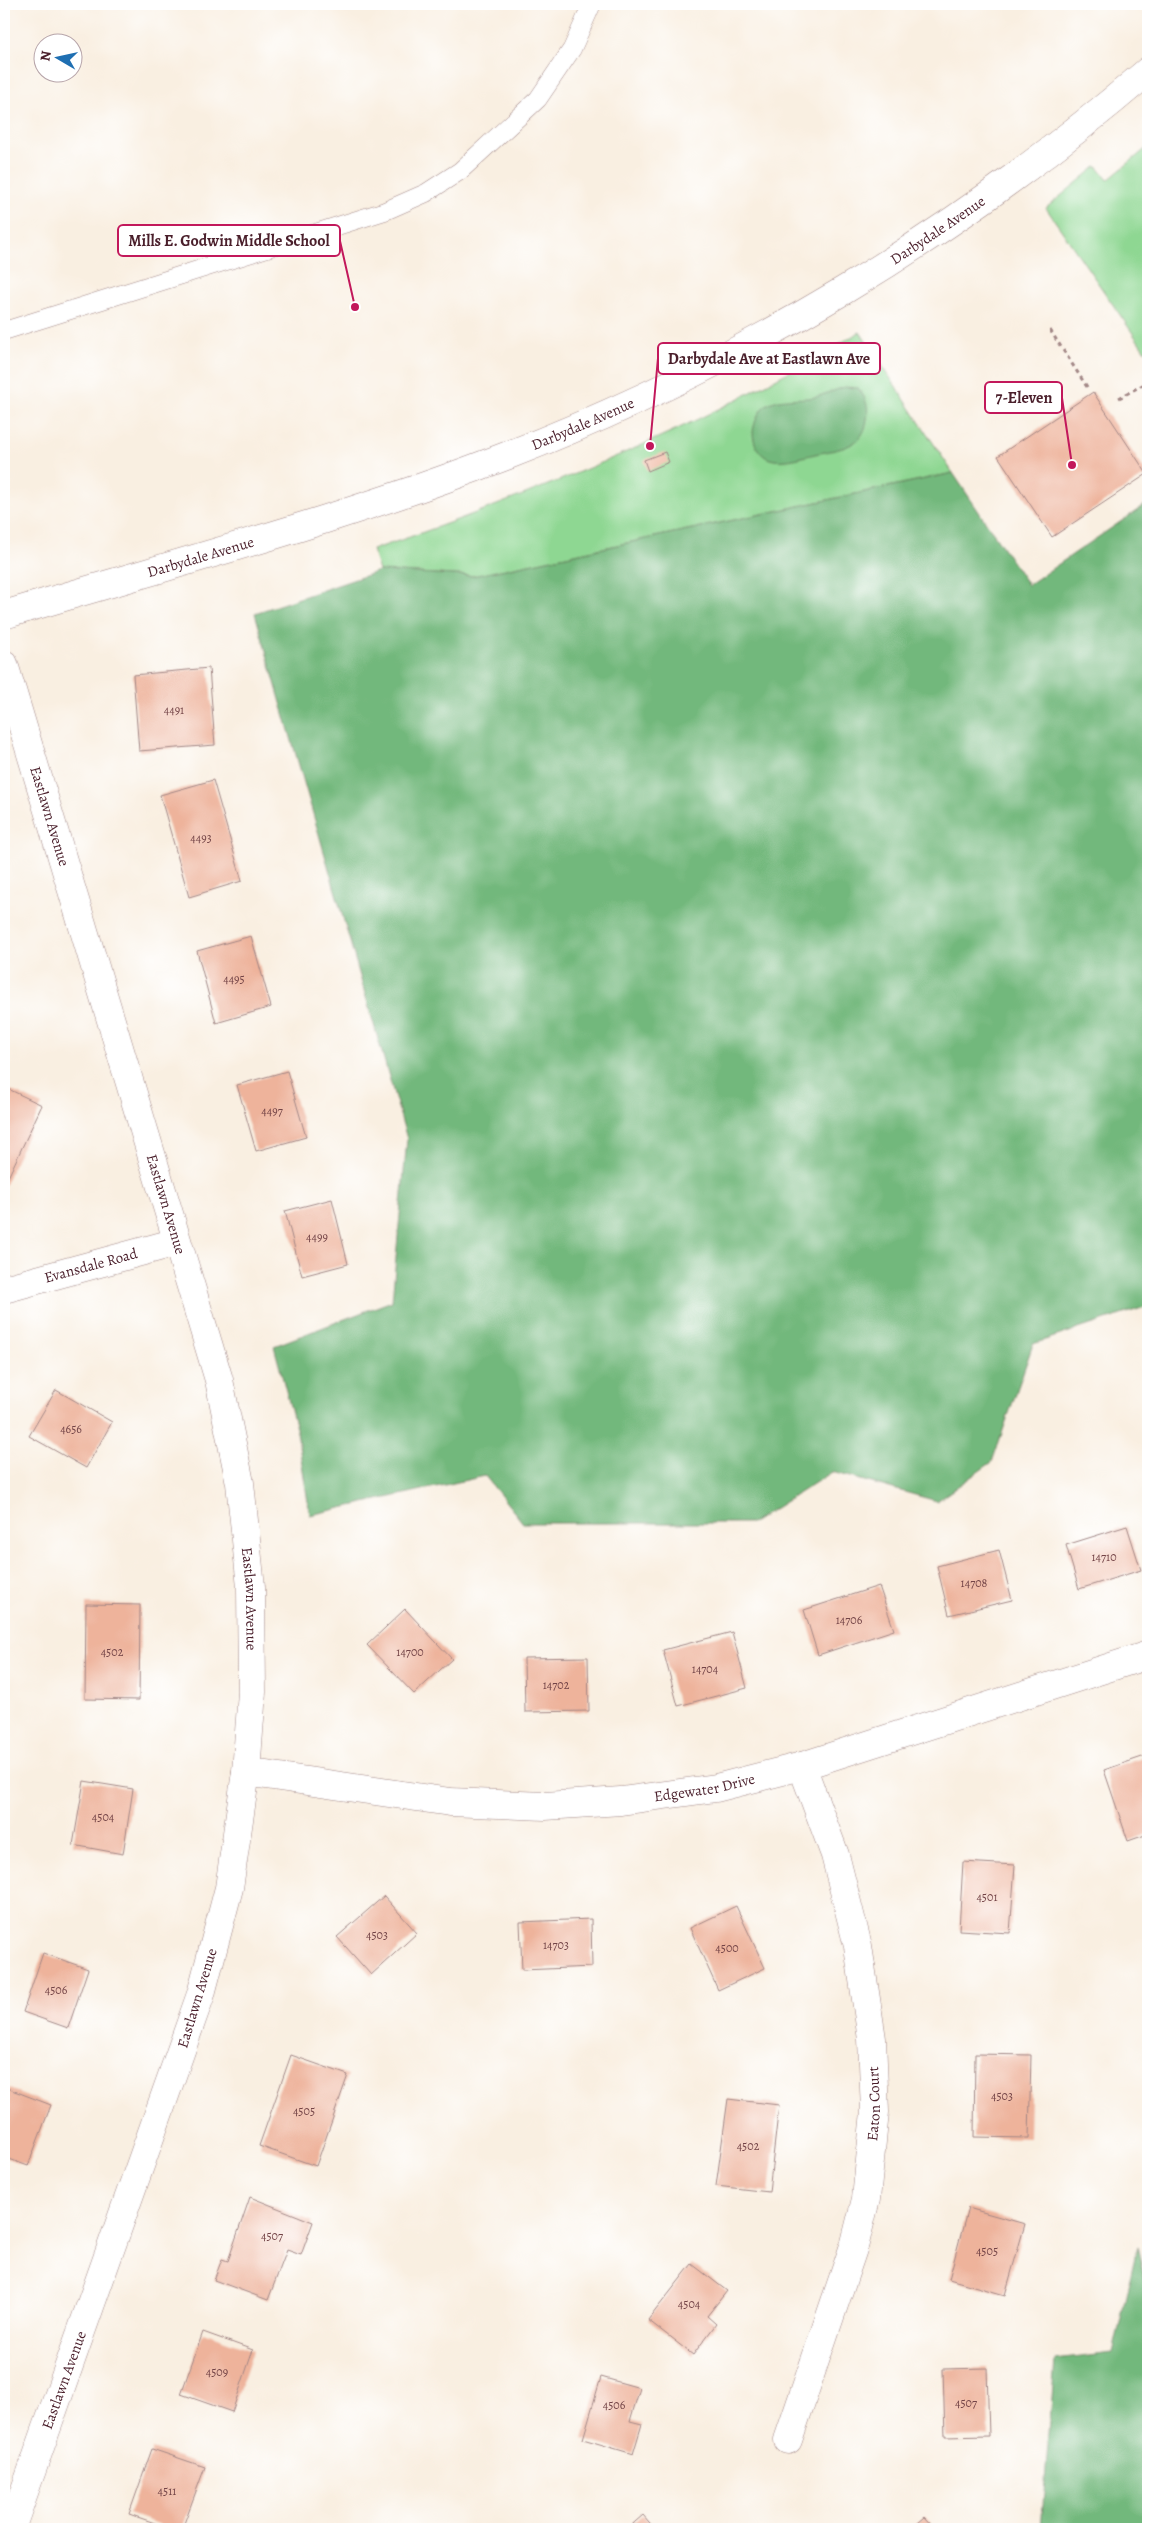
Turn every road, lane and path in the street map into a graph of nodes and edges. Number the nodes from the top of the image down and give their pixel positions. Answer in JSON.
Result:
{"nodes":[{"id":1,"x":592,"y":4,"type":"edge"},
{"id":2,"x":1148,"y":71,"type":"edge"},
{"id":3,"x":1050,"y":330,"type":"dead end"},
{"id":4,"x":4,"y":331,"type":"edge"},
{"id":5,"x":1148,"y":382,"type":"edge"},
{"id":6,"x":1089,"y":390,"type":"dead end"},
{"id":7,"x":1120,"y":398,"type":"dead end"},
{"id":8,"x":4,"y":615,"type":"edge"},
{"id":9,"x":4,"y":664,"type":"edge"},
{"id":10,"x":177,"y":1242,"type":"junction"},
{"id":11,"x":4,"y":1289,"type":"edge"},
{"id":12,"x":1148,"y":1656,"type":"edge"},
{"id":13,"x":802,"y":1766,"type":"junction"},
{"id":14,"x":246,"y":1772,"type":"junction"},
{"id":15,"x":788,"y":2440,"type":"dead end"},
{"id":16,"x":11,"y":2529,"type":"edge"}],
"edges":[{"from":1,"to":4,"type":"lane"},
{"from":2,"to":8,"type":"street","name":"Darbydale Avenue"},
{"from":3,"to":6,"type":"path"},
{"from":5,"to":7,"type":"path"},
{"from":9,"to":10,"type":"street","name":"Eastlawn Avenue"},
{"from":10,"to":11,"type":"street","name":"Evansdale Road"},
{"from":10,"to":14,"type":"street","name":"Eastlawn Avenue"},
{"from":12,"to":13,"type":"street","name":"Edgewater Drive"},
{"from":13,"to":14,"type":"street","name":"Edgewater Drive"},
{"from":13,"to":15,"type":"street","name":"Eaton Court"},
{"from":14,"to":16,"type":"street","name":"Eastlawn Avenue"}]}
